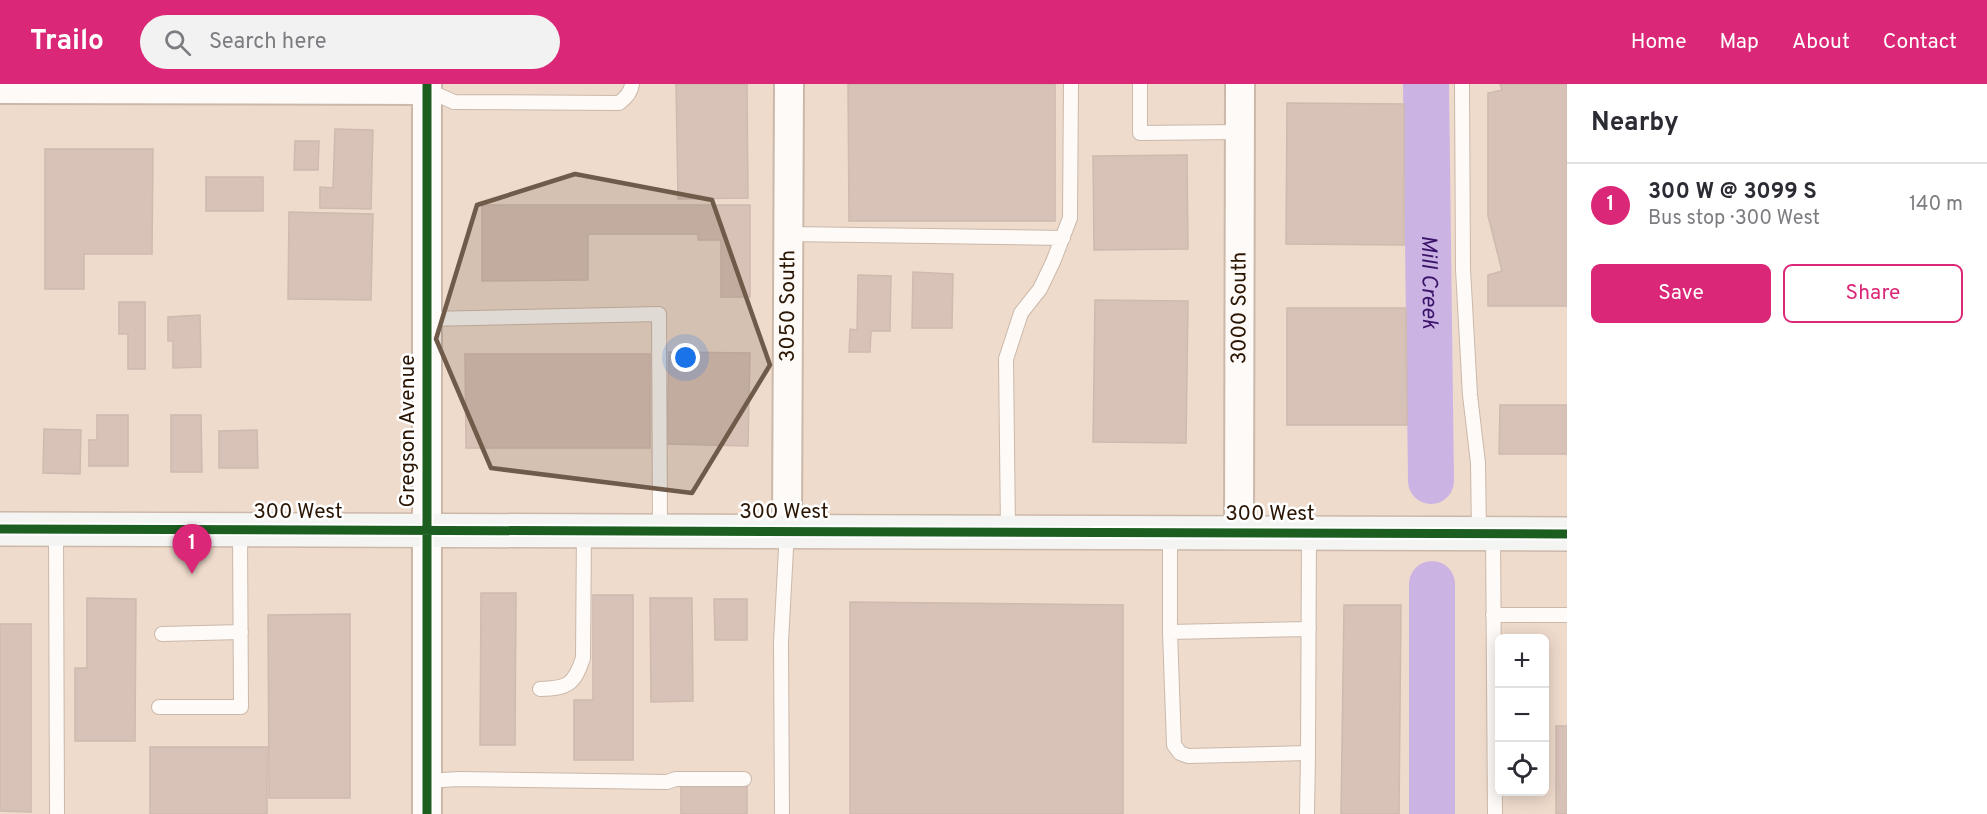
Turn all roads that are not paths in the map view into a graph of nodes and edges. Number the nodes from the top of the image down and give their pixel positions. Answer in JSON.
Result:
{"nodes":[{"id":1,"x":632,"y":84,"type":"edge"},
{"id":2,"x":789,"y":84,"type":"edge"},
{"id":3,"x":1071,"y":84,"type":"edge"},
{"id":4,"x":1140,"y":84,"type":"edge"},
{"id":5,"x":1240,"y":84,"type":"edge"},
{"id":6,"x":1462,"y":84,"type":"edge"},
{"id":7,"x":427,"y":87,"type":"edge"},
{"id":8,"x":18,"y":88,"type":"edge"},
{"id":9,"x":1239,"y":132,"type":"junction"},
{"id":10,"x":789,"y":234,"type":"junction"},
{"id":11,"x":1063,"y":238,"type":"junction"},
{"id":12,"x":427,"y":319,"type":"junction"},
{"id":13,"x":0,"y":529,"type":"edge"},
{"id":14,"x":56,"y":530,"type":"junction"},
{"id":15,"x":240,"y":530,"type":"junction"},
{"id":16,"x":426,"y":530,"type":"junction"},
{"id":17,"x":584,"y":530,"type":"junction"},
{"id":18,"x":660,"y":530,"type":"junction"},
{"id":19,"x":787,"y":530,"type":"junction"},
{"id":20,"x":1008,"y":531,"type":"junction"},
{"id":21,"x":1170,"y":532,"type":"junction"},
{"id":22,"x":1239,"y":532,"type":"junction"},
{"id":23,"x":1309,"y":532,"type":"junction"},
{"id":24,"x":1486,"y":534,"type":"junction"},
{"id":25,"x":1567,"y":534,"type":"edge"},
{"id":26,"x":1493,"y":615,"type":"junction"},
{"id":27,"x":1567,"y":615,"type":"edge"},
{"id":28,"x":1309,"y":629,"type":"junction"},
{"id":29,"x":241,"y":632,"type":"junction"},
{"id":30,"x":1170,"y":632,"type":"junction"},
{"id":31,"x":162,"y":634,"type":"dead end"},
{"id":32,"x":540,"y":689,"type":"dead end"},
{"id":33,"x":159,"y":707,"type":"dead end"},
{"id":34,"x":1308,"y":753,"type":"junction"},
{"id":35,"x":744,"y":779,"type":"dead end"},
{"id":36,"x":427,"y":781,"type":"junction"},
{"id":37,"x":57,"y":814,"type":"edge"},
{"id":38,"x":427,"y":814,"type":"edge"},
{"id":39,"x":782,"y":814,"type":"edge"},
{"id":40,"x":1307,"y":814,"type":"edge"},
{"id":41,"x":1495,"y":814,"type":"edge"}],
"edges":[{"from":1,"to":7,"type":"lane"},
{"from":2,"to":10,"type":"street","name":"3050 South"},
{"from":3,"to":11,"type":"lane"},
{"from":4,"to":9,"type":"lane"},
{"from":5,"to":9,"type":"street","name":"3000 South"},
{"from":6,"to":24,"type":"lane"},
{"from":7,"to":8,"type":"street"},
{"from":7,"to":12,"type":"street","name":"Gregson Avenue"},
{"from":9,"to":22,"type":"street","name":"3000 South"},
{"from":10,"to":11,"type":"lane"},
{"from":10,"to":19,"type":"street","name":"3050 South"},
{"from":11,"to":20,"type":"lane"},
{"from":12,"to":16,"type":"street","name":"Gregson Avenue"},
{"from":12,"to":18,"type":"lane"},
{"from":13,"to":14,"type":"main road","name":"300 West"},
{"from":14,"to":15,"type":"main road","name":"300 West"},
{"from":14,"to":37,"type":"lane"},
{"from":15,"to":16,"type":"main road","name":"300 West"},
{"from":15,"to":29,"type":"lane"},
{"from":16,"to":17,"type":"main road","name":"300 West"},
{"from":16,"to":36,"type":"street","name":"Gregson Avenue"},
{"from":17,"to":18,"type":"main road","name":"300 West"},
{"from":17,"to":32,"type":"lane"},
{"from":18,"to":19,"type":"main road","name":"300 West"},
{"from":19,"to":20,"type":"main road","name":"300 West"},
{"from":19,"to":39,"type":"lane"},
{"from":20,"to":21,"type":"main road","name":"300 West"},
{"from":21,"to":22,"type":"main road","name":"300 West"},
{"from":21,"to":30,"type":"lane"},
{"from":22,"to":23,"type":"main road","name":"300 West"},
{"from":23,"to":24,"type":"main road","name":"300 West"},
{"from":23,"to":28,"type":"lane"},
{"from":24,"to":25,"type":"main road","name":"300 West"},
{"from":24,"to":26,"type":"lane"},
{"from":26,"to":27,"type":"lane"},
{"from":26,"to":41,"type":"lane"},
{"from":28,"to":30,"type":"lane"},
{"from":28,"to":34,"type":"lane"},
{"from":29,"to":31,"type":"lane"},
{"from":29,"to":33,"type":"lane"},
{"from":30,"to":34,"type":"lane"},
{"from":34,"to":40,"type":"lane"},
{"from":35,"to":36,"type":"lane"},
{"from":36,"to":38,"type":"street","name":"Gregson Avenue"}]}
